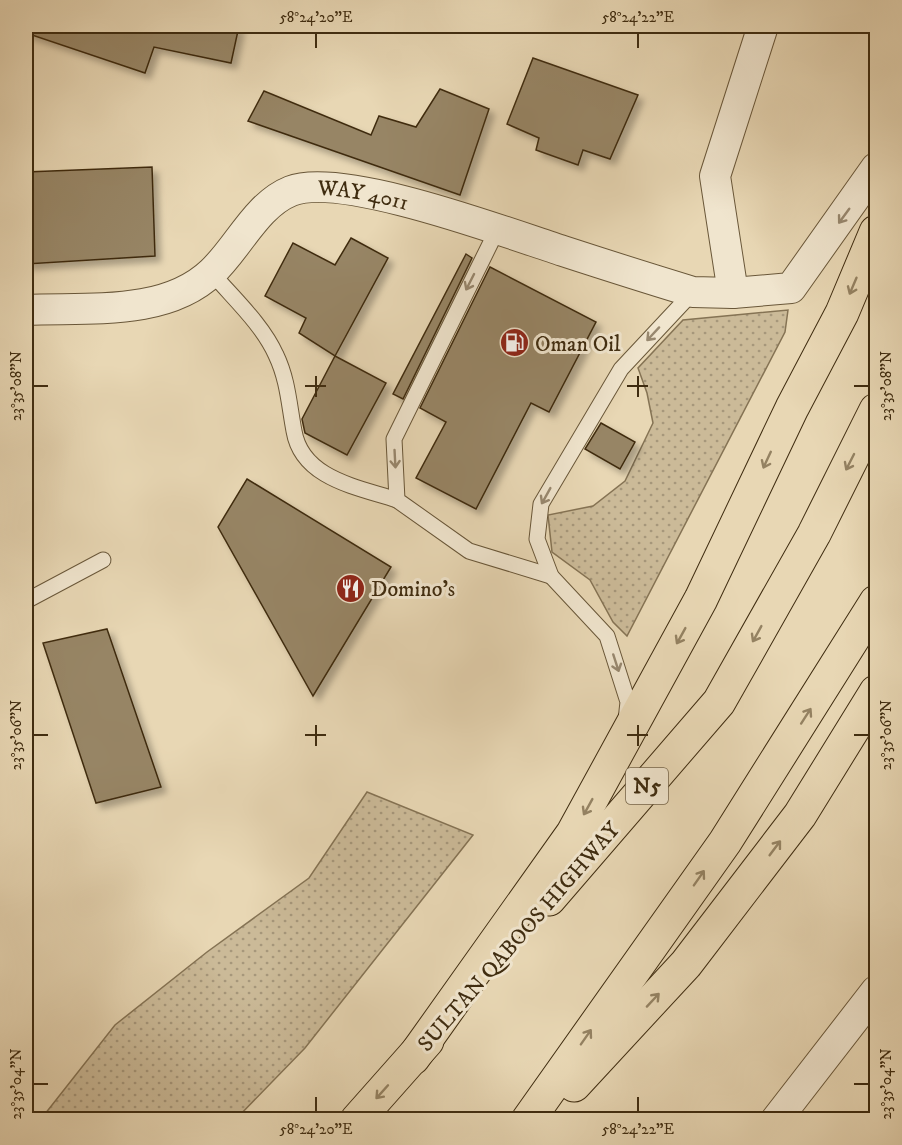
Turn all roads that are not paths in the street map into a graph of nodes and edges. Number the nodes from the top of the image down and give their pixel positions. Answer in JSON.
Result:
{"nodes":[{"id":1,"x":763,"y":26,"type":"edge"},
{"id":2,"x":876,"y":168,"type":"edge"},
{"id":3,"x":497,"y":230,"type":"junction"},
{"id":4,"x":876,"y":232,"type":"edge"},
{"id":5,"x":212,"y":273,"type":"junction"},
{"id":6,"x":693,"y":292,"type":"junction"},
{"id":7,"x":733,"y":293,"type":"junction"},
{"id":8,"x":26,"y":310,"type":"edge"},
{"id":9,"x":876,"y":410,"type":"edge"},
{"id":10,"x":397,"y":500,"type":"junction"},
{"id":11,"x":103,"y":560,"type":"dead end"},
{"id":12,"x":551,"y":576,"type":"junction"},
{"id":13,"x":26,"y":601,"type":"edge"},
{"id":14,"x":876,"y":602,"type":"edge"},
{"id":15,"x":876,"y":692,"type":"edge"},
{"id":16,"x":623,"y":742,"type":"junction"},
{"id":17,"x":876,"y":991,"type":"edge"},
{"id":18,"x":413,"y":1058,"type":"junction"},
{"id":19,"x":357,"y":1119,"type":"edge"},
{"id":20,"x":528,"y":1119,"type":"edge"},
{"id":21,"x":542,"y":1119,"type":"edge"},
{"id":22,"x":776,"y":1119,"type":"edge"}],
"edges":[{"from":1,"to":7,"type":"street"},
{"from":2,"to":7,"type":"street","name":"WAY 4011","one_way":true},
{"from":3,"to":5,"type":"street","name":"WAY 4011"},
{"from":3,"to":6,"type":"street","name":"WAY 4011"},
{"from":3,"to":10,"type":"lane","one_way":true},
{"from":4,"to":16,"type":"highway","one_way":true},
{"from":5,"to":8,"type":"street","name":"WAY 4011"},
{"from":5,"to":10,"type":"lane"},
{"from":6,"to":7,"type":"street","name":"WAY 4011"},
{"from":6,"to":12,"type":"lane","one_way":true},
{"from":9,"to":18,"type":"highway","name":"SULTAN QABOOS HIGHWAY","number":"N5","one_way":true},
{"from":10,"to":12,"type":"lane"},
{"from":11,"to":13,"type":"lane"},
{"from":12,"to":16,"type":"lane","one_way":true},
{"from":20,"to":14,"type":"highway","one_way":true},
{"from":21,"to":15,"type":"highway","one_way":true},
{"from":16,"to":18,"type":"highway","one_way":true},
{"from":17,"to":22,"type":"street"},
{"from":18,"to":19,"type":"highway","name":"SULTAN QABOOS HIGHWAY","number":"N5","one_way":true}]}
